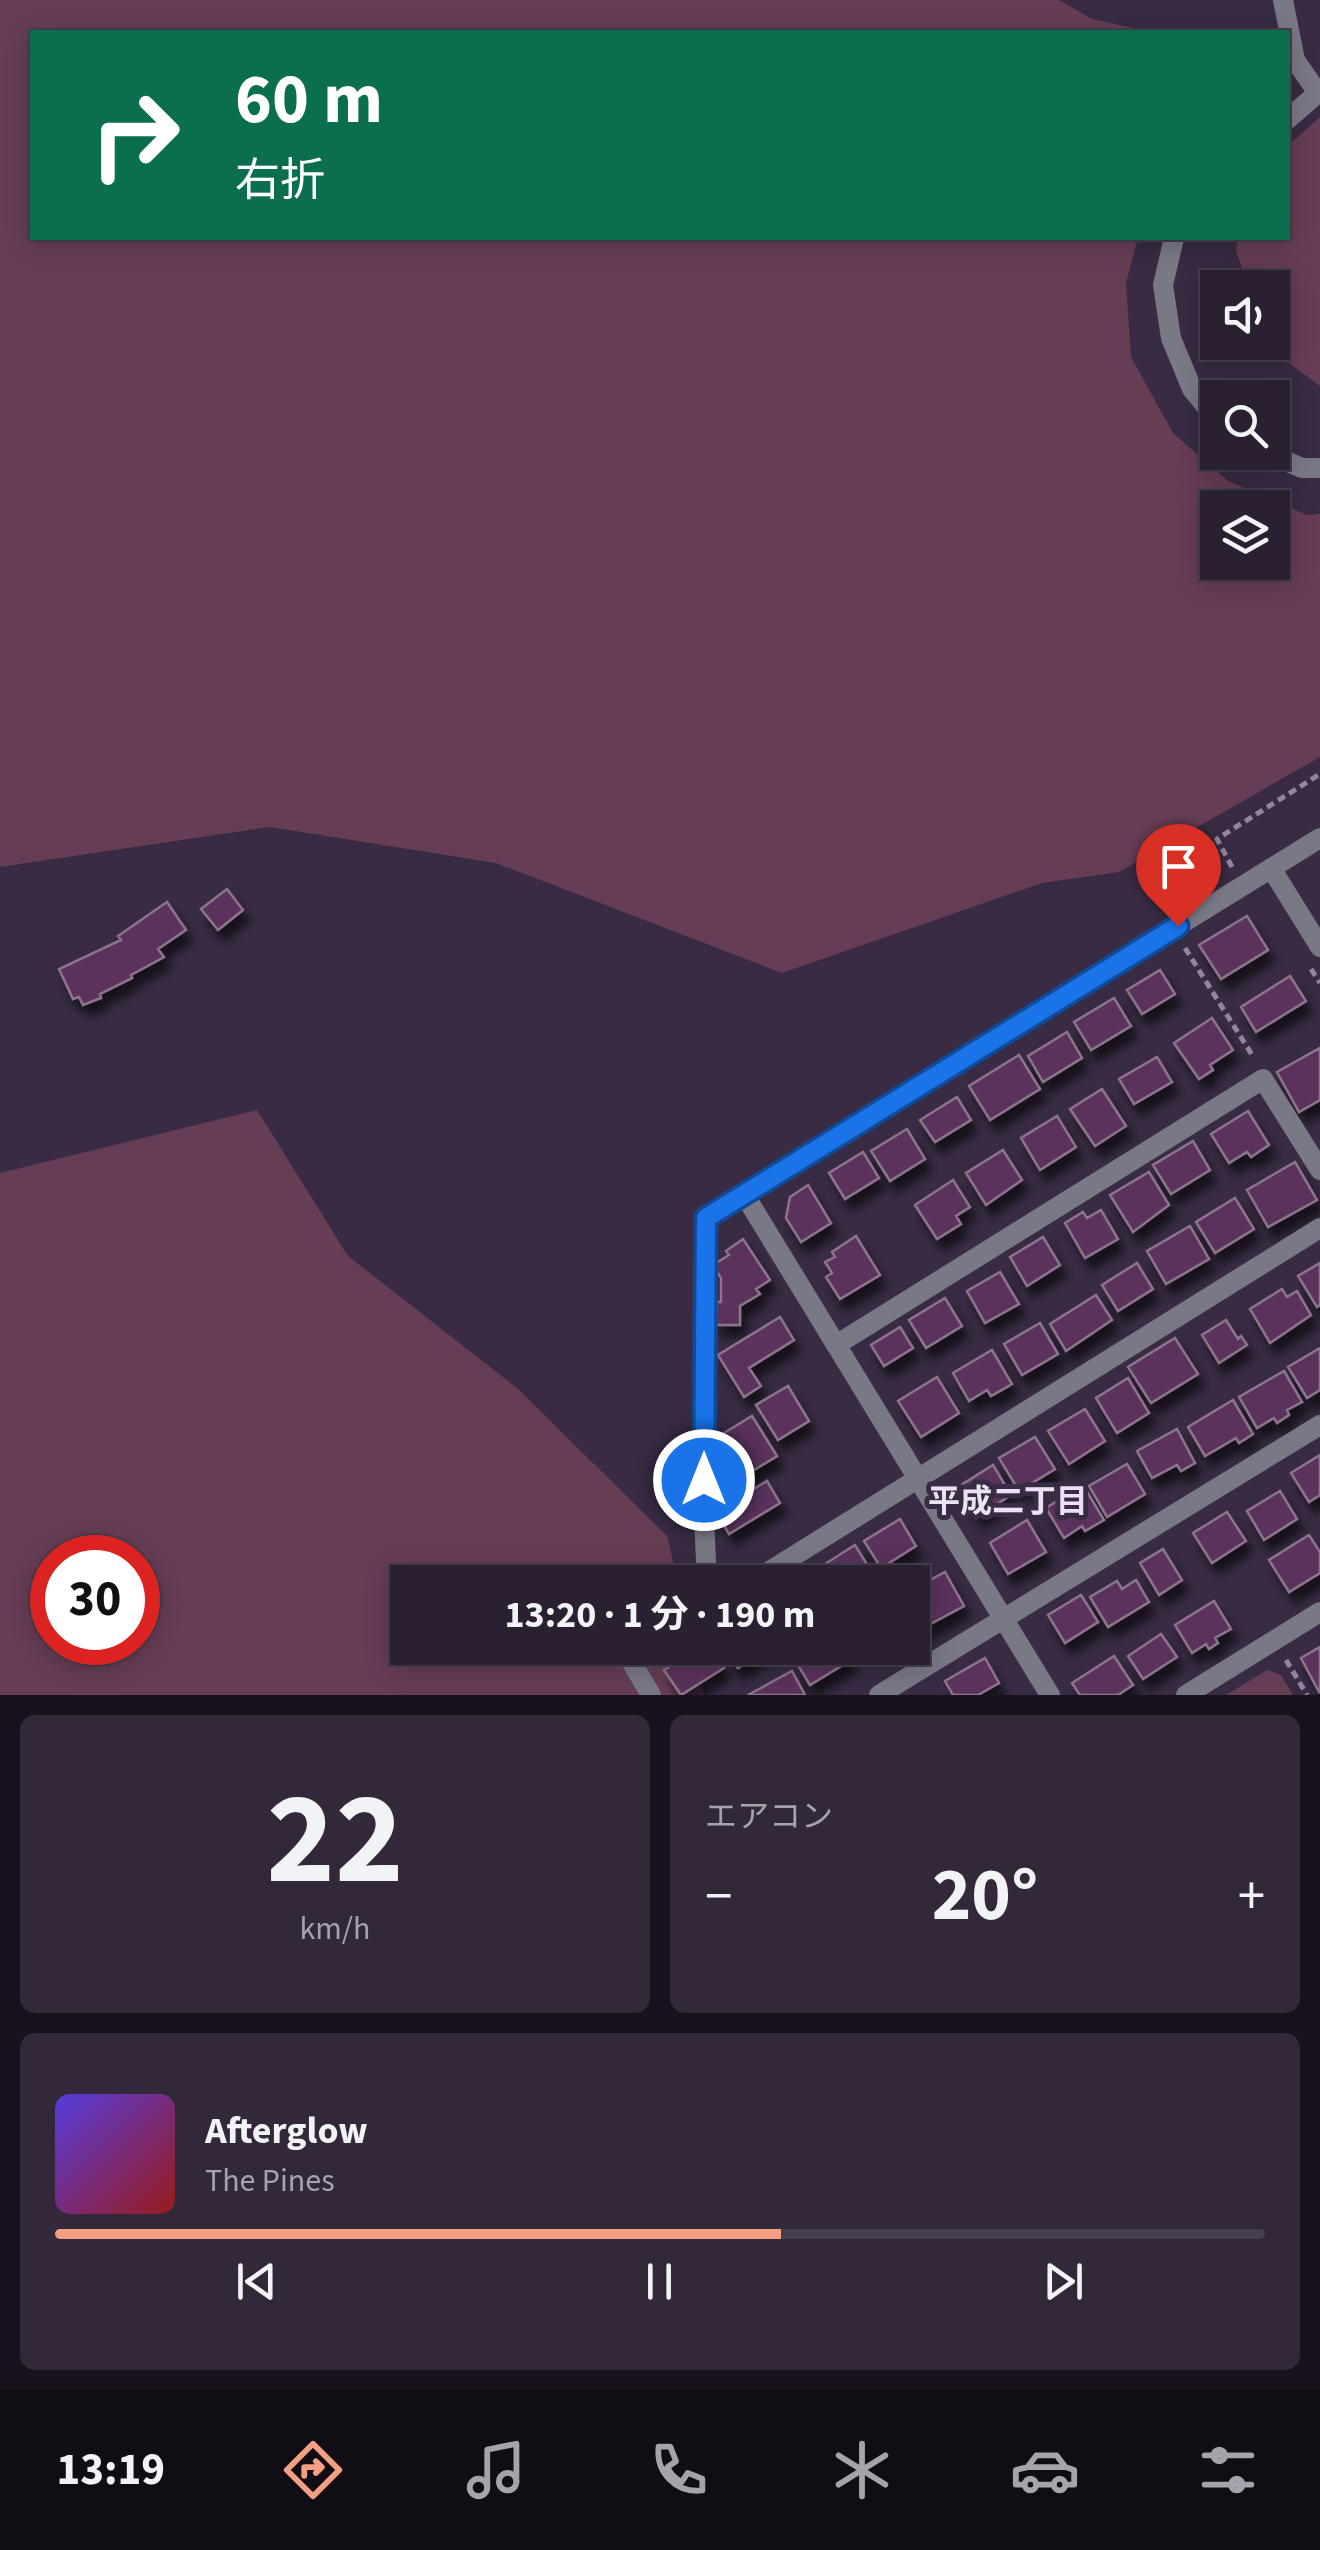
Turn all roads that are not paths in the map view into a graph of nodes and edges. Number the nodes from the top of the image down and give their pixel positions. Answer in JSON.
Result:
{"nodes":[{"id":1,"x":1283,"y":0,"type":"edge"},
{"id":2,"x":1289,"y":30,"type":"edge"},
{"id":3,"x":1290,"y":35,"type":"edge"},
{"id":4,"x":1319,"y":92,"type":"edge"},
{"id":5,"x":1290,"y":117,"type":"edge"},
{"id":6,"x":1174,"y":240,"type":"edge"},
{"id":7,"x":1200,"y":400,"type":"edge"},
{"id":8,"x":1290,"y":463,"type":"edge"},
{"id":9,"x":1320,"y":468,"type":"edge"},
{"id":10,"x":1320,"y":838,"type":"edge"},
{"id":11,"x":1271,"y":868,"type":"junction"},
{"id":12,"x":1311,"y":951,"type":"edge"},
{"id":13,"x":1320,"y":1170,"type":"edge"},
{"id":14,"x":744,"y":1194,"type":"junction"},
{"id":15,"x":1320,"y":1228,"type":"edge"},
{"id":16,"x":836,"y":1345,"type":"junction"},
{"id":17,"x":1320,"y":1425,"type":"edge"},
{"id":18,"x":918,"y":1479,"type":"junction"},
{"id":19,"x":706,"y":1565,"type":"edge"},
{"id":20,"x":779,"y":1565,"type":"edge"},
{"id":21,"x":1320,"y":1612,"type":"edge"},
{"id":22,"x":1003,"y":1619,"type":"junction"},
{"id":23,"x":633,"y":1665,"type":"edge"},
{"id":24,"x":651,"y":1695,"type":"edge"},
{"id":25,"x":878,"y":1695,"type":"edge"},
{"id":26,"x":1050,"y":1695,"type":"edge"},
{"id":27,"x":1186,"y":1695,"type":"edge"}],
"edges":[{"from":1,"to":2,"type":"street"},
{"from":3,"to":4,"type":"street"},
{"from":4,"to":5,"type":"street"},
{"from":6,"to":7,"type":"street"},
{"from":8,"to":9,"type":"street"},
{"from":10,"to":11,"type":"street"},
{"from":11,"to":12,"type":"street"},
{"from":11,"to":14,"type":"street"},
{"from":13,"to":16,"type":"street"},
{"from":14,"to":16,"type":"street"},
{"from":14,"to":19,"type":"street"},
{"from":15,"to":18,"type":"street"},
{"from":16,"to":18,"type":"street"},
{"from":17,"to":22,"type":"street"},
{"from":18,"to":20,"type":"street"},
{"from":18,"to":22,"type":"street"},
{"from":21,"to":27,"type":"street"},
{"from":22,"to":25,"type":"street"},
{"from":22,"to":26,"type":"street"},
{"from":23,"to":24,"type":"street"}]}
